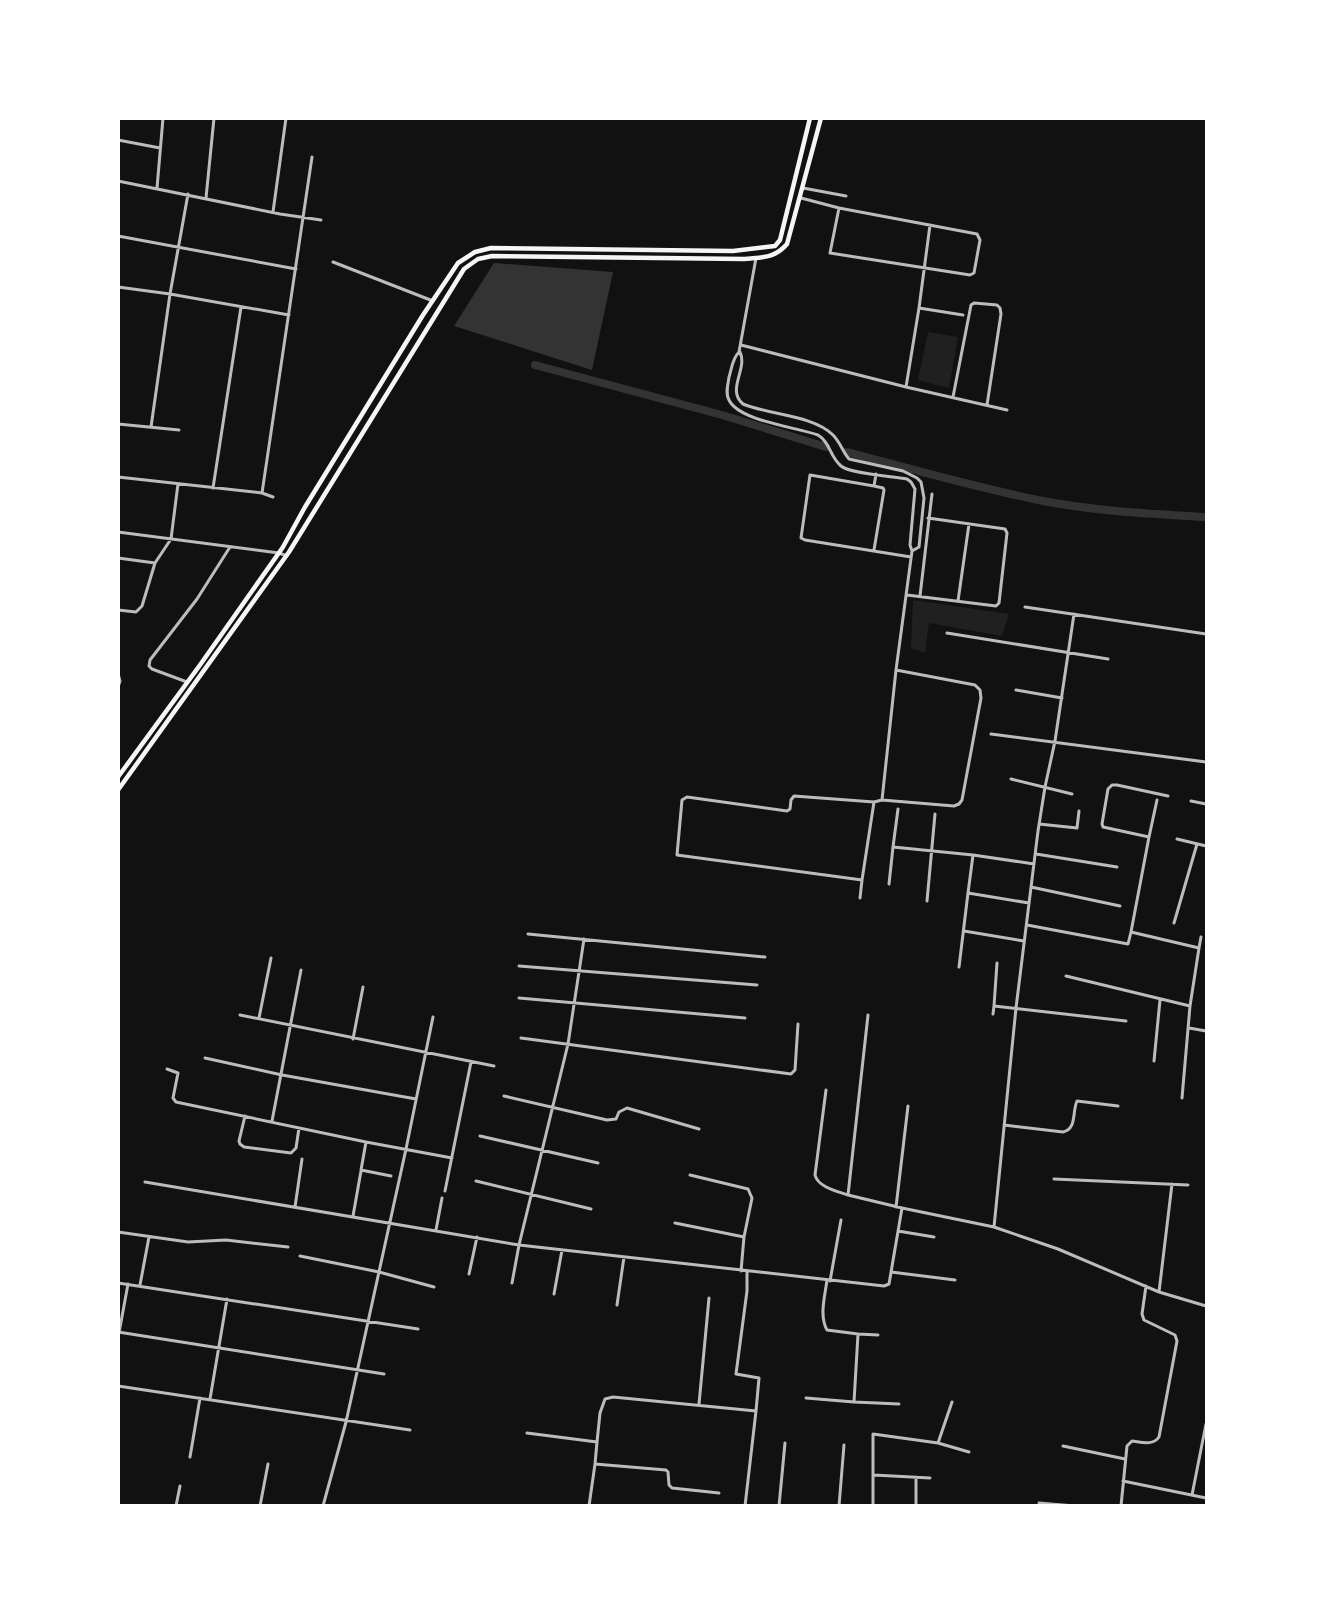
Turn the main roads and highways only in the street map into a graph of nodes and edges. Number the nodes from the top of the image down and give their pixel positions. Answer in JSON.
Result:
{"nodes":[{"id":1,"x":810,"y":118,"type":"edge"},
{"id":2,"x":821,"y":118,"type":"edge"},
{"id":3,"x":119,"y":775,"type":"edge"},
{"id":4,"x":118,"y":790,"type":"edge"}],
"edges":[{"from":1,"to":3,"type":"main road"},
{"from":2,"to":4,"type":"main road"}]}
